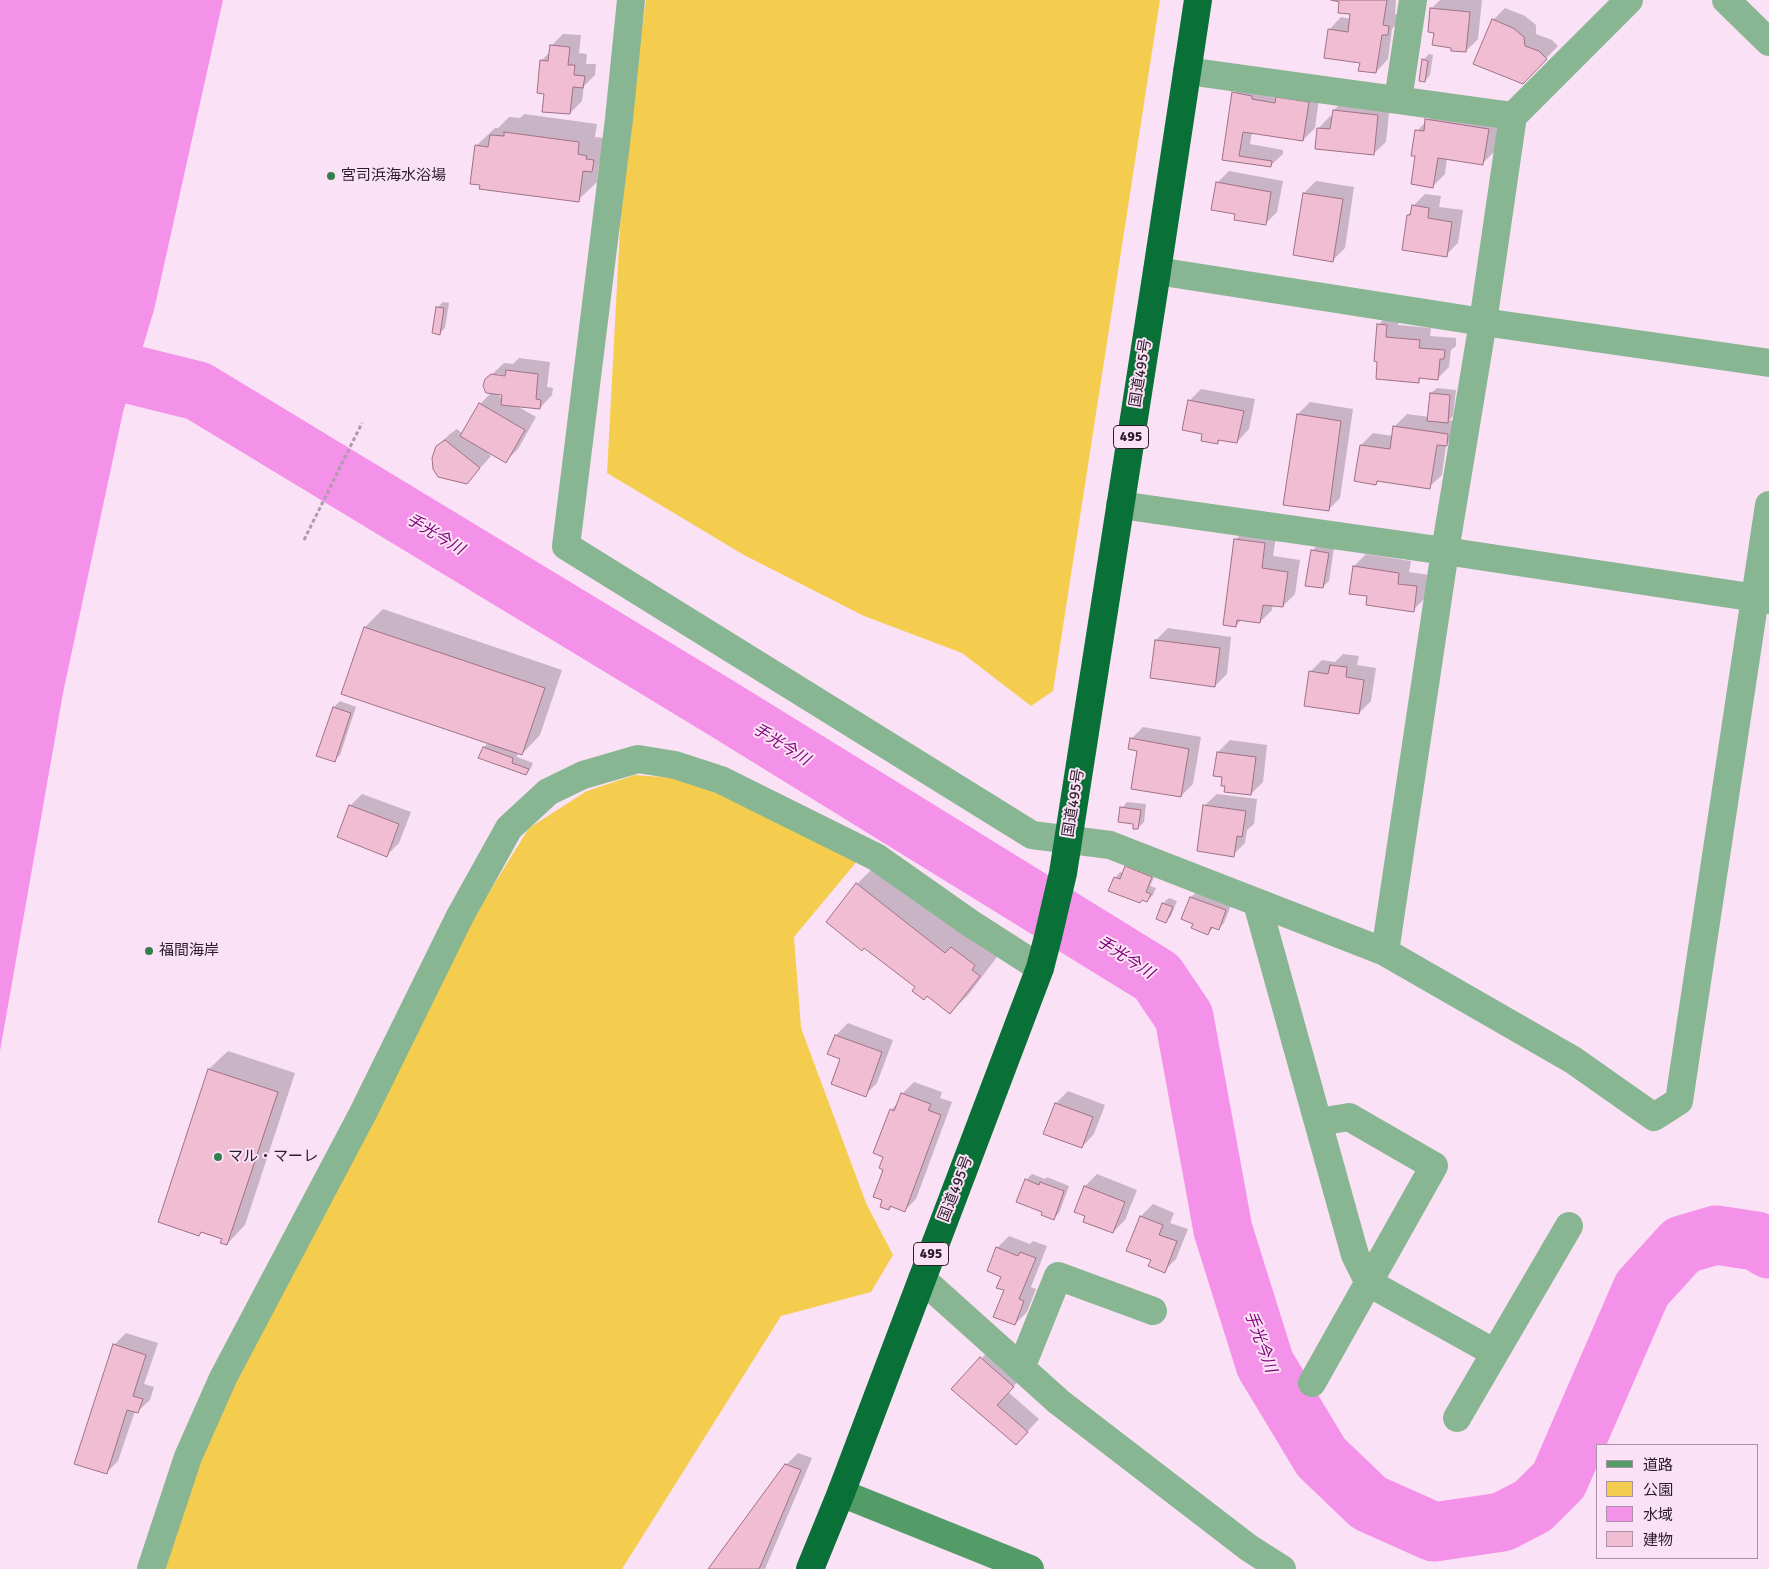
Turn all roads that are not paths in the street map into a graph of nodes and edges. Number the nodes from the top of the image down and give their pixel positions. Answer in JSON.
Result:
{"nodes":[{"id":1,"x":631,"y":0,"type":"edge"},
{"id":2,"x":1198,"y":0,"type":"edge"},
{"id":3,"x":1413,"y":0,"type":"edge"},
{"id":4,"x":1629,"y":0,"type":"edge"},
{"id":5,"x":1739,"y":4,"type":"edge"},
{"id":6,"x":1769,"y":42,"type":"edge"},
{"id":7,"x":1187,"y":71,"type":"junction"},
{"id":8,"x":1398,"y":100,"type":"junction"},
{"id":9,"x":1513,"y":116,"type":"junction"},
{"id":10,"x":1157,"y":271,"type":"junction"},
{"id":11,"x":1483,"y":322,"type":"junction"},
{"id":12,"x":1769,"y":363,"type":"edge"},
{"id":13,"x":1120,"y":505,"type":"junction"},
{"id":14,"x":1769,"y":505,"type":"edge"},
{"id":15,"x":1445,"y":551,"type":"junction"},
{"id":16,"x":1762,"y":599,"type":"edge"},
{"id":17,"x":1068,"y":839,"type":"junction"},
{"id":18,"x":1257,"y":903,"type":"junction"},
{"id":19,"x":1385,"y":952,"type":"junction"},
{"id":20,"x":1040,"y":968,"type":"junction"},
{"id":21,"x":1319,"y":1122,"type":"junction"},
{"id":22,"x":1569,"y":1226,"type":"dead end"},
{"id":23,"x":922,"y":1279,"type":"junction"},
{"id":24,"x":1369,"y":1283,"type":"junction"},
{"id":25,"x":1153,"y":1312,"type":"dead end"},
{"id":26,"x":1495,"y":1353,"type":"junction"},
{"id":27,"x":1022,"y":1368,"type":"junction"},
{"id":28,"x":1312,"y":1383,"type":"dead end"},
{"id":29,"x":1457,"y":1418,"type":"dead end"},
{"id":30,"x":841,"y":1493,"type":"junction"},
{"id":31,"x":151,"y":1569,"type":"edge"},
{"id":32,"x":810,"y":1569,"type":"edge"},
{"id":33,"x":1030,"y":1569,"type":"edge"},
{"id":34,"x":1282,"y":1569,"type":"edge"}],
"edges":[{"from":1,"to":17,"type":"street"},
{"from":2,"to":7,"type":"highway","name":"国道495号","number":"495"},
{"from":3,"to":8,"type":"street"},
{"from":4,"to":9,"type":"street"},
{"from":5,"to":6,"type":"street"},
{"from":7,"to":8,"type":"street"},
{"from":7,"to":10,"type":"highway","name":"国道495号","number":"495"},
{"from":8,"to":9,"type":"street"},
{"from":9,"to":11,"type":"street"},
{"from":10,"to":11,"type":"street"},
{"from":10,"to":13,"type":"highway","name":"国道495号","number":"495"},
{"from":11,"to":12,"type":"street"},
{"from":11,"to":15,"type":"street"},
{"from":13,"to":15,"type":"street"},
{"from":13,"to":17,"type":"highway","name":"国道495号","number":"495"},
{"from":14,"to":16,"type":"street"},
{"from":15,"to":16,"type":"street"},
{"from":15,"to":19,"type":"street"},
{"from":16,"to":19,"type":"street"},
{"from":17,"to":18,"type":"street"},
{"from":17,"to":20,"type":"highway","name":"国道495号","number":"495"},
{"from":18,"to":19,"type":"street"},
{"from":18,"to":21,"type":"street"},
{"from":20,"to":23,"type":"highway","name":"国道495号","number":"495"},
{"from":20,"to":31,"type":"street"},
{"from":21,"to":24,"type":"street"},
{"from":21,"to":24,"type":"street"},
{"from":22,"to":26,"type":"street"},
{"from":23,"to":27,"type":"street"},
{"from":23,"to":30,"type":"highway","name":"国道495号","number":"495"},
{"from":24,"to":26,"type":"street"},
{"from":24,"to":28,"type":"street"},
{"from":25,"to":27,"type":"street"},
{"from":26,"to":29,"type":"street"},
{"from":27,"to":34,"type":"street"},
{"from":30,"to":32,"type":"highway","name":"国道495号","number":"495"},
{"from":30,"to":33,"type":"street"}]}
